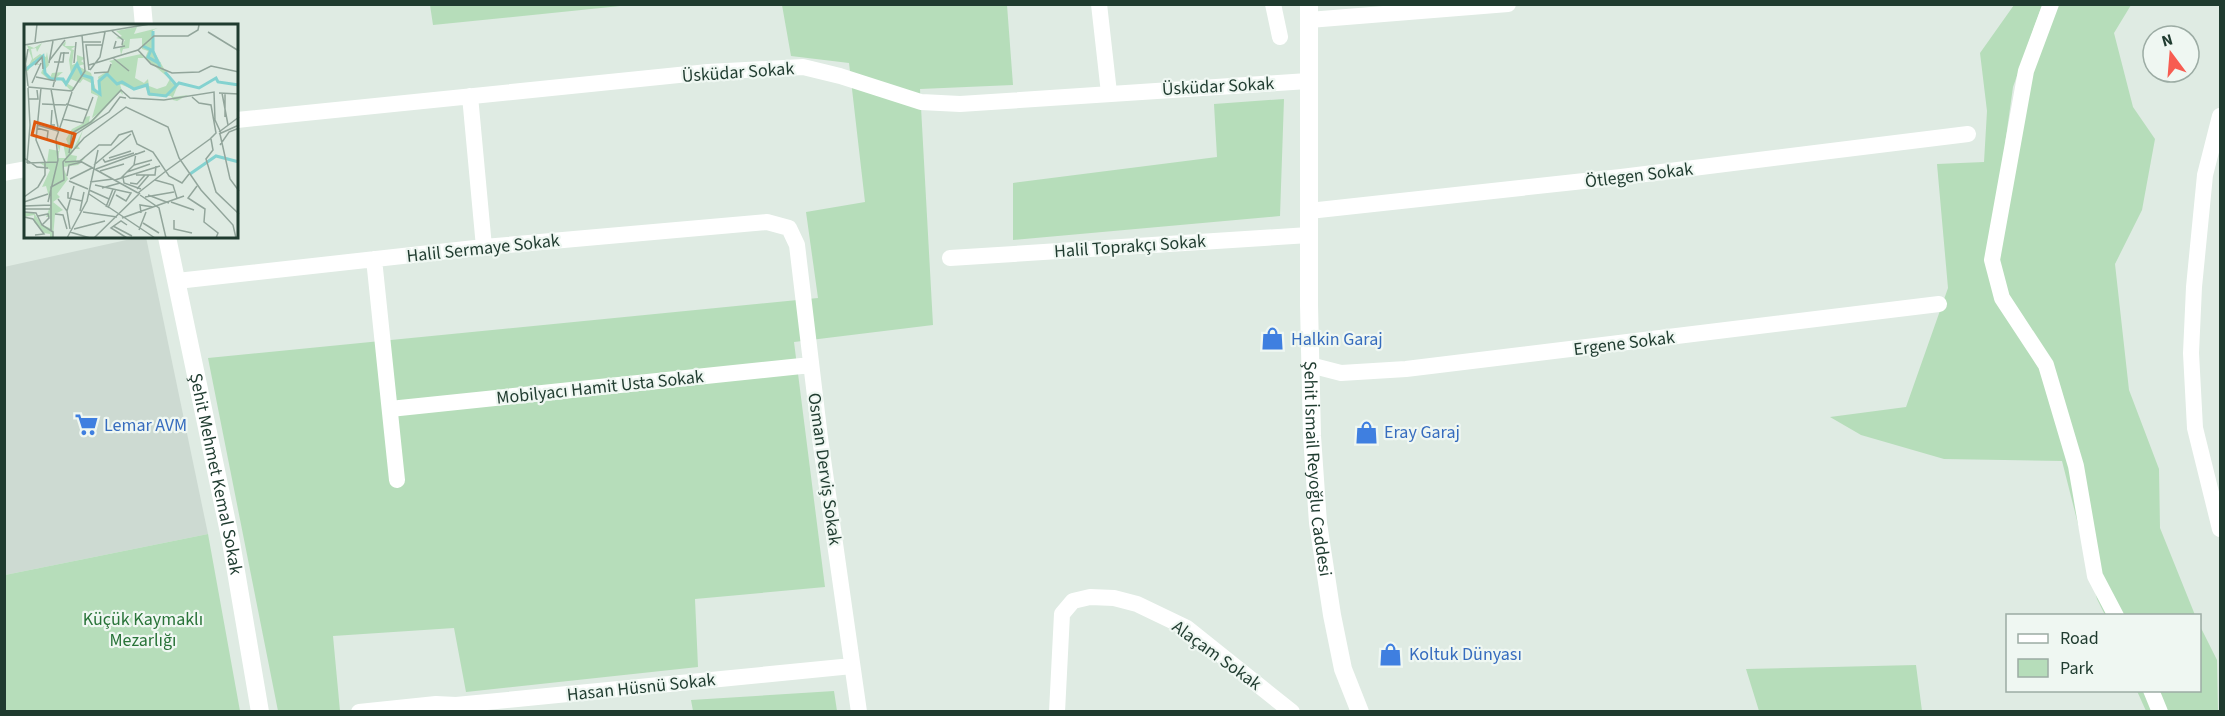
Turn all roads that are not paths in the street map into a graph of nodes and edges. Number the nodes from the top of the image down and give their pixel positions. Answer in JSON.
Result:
{"nodes":[{"id":1,"x":142,"y":4,"type":"edge"},
{"id":2,"x":1099,"y":4,"type":"edge"},
{"id":3,"x":1273,"y":4,"type":"edge"},
{"id":4,"x":1508,"y":4,"type":"edge"},
{"id":5,"x":2051,"y":4,"type":"edge"},
{"id":6,"x":1309,"y":12,"type":"edge"},
{"id":7,"x":144,"y":24,"type":"edge"},
{"id":8,"x":1280,"y":37,"type":"dead end"},
{"id":9,"x":1308,"y":81,"type":"junction"},
{"id":10,"x":1109,"y":93,"type":"junction"},
{"id":11,"x":470,"y":96,"type":"junction"},
{"id":12,"x":2220,"y":116,"type":"edge"},
{"id":13,"x":238,"y":120,"type":"edge"},
{"id":14,"x":1968,"y":134,"type":"dead end"},
{"id":15,"x":24,"y":169,"type":"edge"},
{"id":16,"x":4,"y":173,"type":"edge"},
{"id":17,"x":1309,"y":211,"type":"junction"},
{"id":18,"x":789,"y":228,"type":"joint"},
{"id":19,"x":1309,"y":235,"type":"junction"},
{"id":20,"x":167,"y":238,"type":"edge"},
{"id":21,"x":484,"y":247,"type":"junction"},
{"id":22,"x":950,"y":258,"type":"dead end"},
{"id":23,"x":374,"y":259,"type":"junction"},
{"id":24,"x":177,"y":282,"type":"junction"},
{"id":25,"x":1939,"y":304,"type":"dead end"},
{"id":26,"x":811,"y":365,"type":"junction"},
{"id":27,"x":1310,"y":365,"type":"junction"},
{"id":28,"x":390,"y":409,"type":"junction"},
{"id":29,"x":397,"y":480,"type":"dead end"},
{"id":30,"x":2220,"y":529,"type":"edge"},
{"id":31,"x":2115,"y":614,"type":"edge"},
{"id":32,"x":852,"y":666,"type":"junction"},
{"id":33,"x":2152,"y":692,"type":"edge"},
{"id":34,"x":456,"y":708,"type":"edge"},
{"id":35,"x":260,"y":711,"type":"edge"},
{"id":36,"x":359,"y":711,"type":"edge"},
{"id":37,"x":859,"y":711,"type":"edge"},
{"id":38,"x":1057,"y":711,"type":"edge"},
{"id":39,"x":1292,"y":711,"type":"edge"},
{"id":40,"x":1360,"y":711,"type":"edge"},
{"id":41,"x":2160,"y":711,"type":"edge"}],
"edges":[{"from":1,"to":7,"type":"street"},
{"from":2,"to":10,"type":"street"},
{"from":3,"to":8,"type":"street"},
{"from":4,"to":6,"type":"street"},
{"from":5,"to":31,"type":"street"},
{"from":6,"to":9,"type":"street","name":"Şehit İsmail Reyoğlu Caddesi"},
{"from":9,"to":10,"type":"street","name":"Üsküdar Sokak"},
{"from":9,"to":17,"type":"street","name":"Şehit İsmail Reyoğlu Caddesi"},
{"from":10,"to":11,"type":"street","name":"Üsküdar Sokak"},
{"from":11,"to":13,"type":"street","name":"Üsküdar Sokak"},
{"from":11,"to":21,"type":"street"},
{"from":12,"to":30,"type":"street"},
{"from":14,"to":17,"type":"street","name":"Ötlegen Sokak"},
{"from":15,"to":16,"type":"street"},
{"from":17,"to":19,"type":"street","name":"Şehit İsmail Reyoğlu Caddesi"},
{"from":18,"to":21,"type":"street","name":"Halil Sermaye Sokak"},
{"from":18,"to":26,"type":"street","name":"Osman Derviş Sokak"},
{"from":19,"to":22,"type":"street","name":"Halil Toprakçı Sokak"},
{"from":19,"to":27,"type":"street","name":"Şehit İsmail Reyoğlu Caddesi"},
{"from":20,"to":24,"type":"street","name":"Şehit Mehmet Kemal Sokak"},
{"from":21,"to":23,"type":"street","name":"Halil Sermaye Sokak"},
{"from":23,"to":24,"type":"street","name":"Halil Sermaye Sokak"},
{"from":23,"to":28,"type":"street"},
{"from":24,"to":35,"type":"street","name":"Şehit Mehmet Kemal Sokak"},
{"from":25,"to":27,"type":"street","name":"Ergene Sokak"},
{"from":26,"to":28,"type":"street","name":"Mobilyacı Hamit Usta Sokak"},
{"from":26,"to":32,"type":"street","name":"Osman Derviş Sokak"},
{"from":27,"to":40,"type":"street","name":"Şehit İsmail Reyoğlu Caddesi"},
{"from":28,"to":29,"type":"street"},
{"from":32,"to":34,"type":"street","name":"Hasan Hüsnü Sokak"},
{"from":32,"to":37,"type":"street","name":"Osman Derviş Sokak"},
{"from":33,"to":41,"type":"street"},
{"from":34,"to":36,"type":"street","name":"Hasan Hüsnü Sokak"},
{"from":38,"to":39,"type":"street","name":"Alaçam Sokak"}]}
